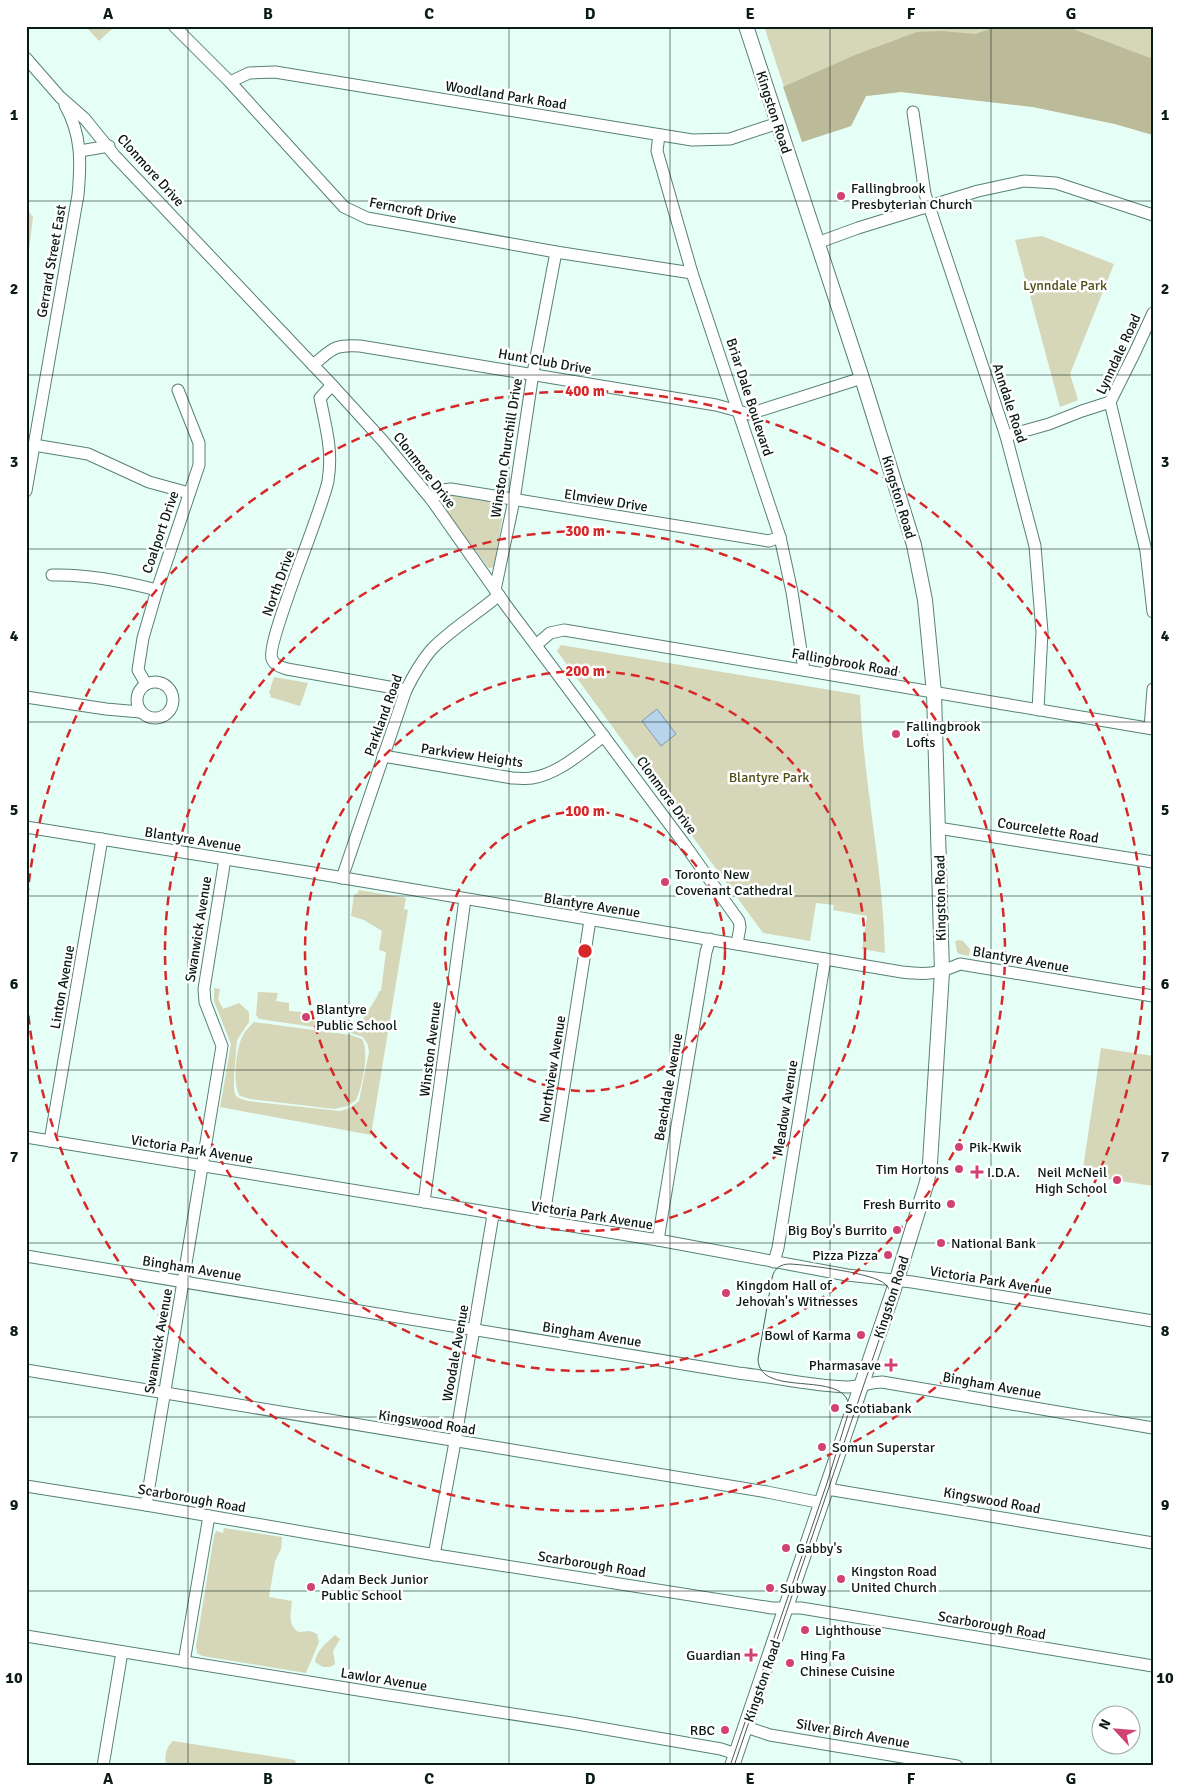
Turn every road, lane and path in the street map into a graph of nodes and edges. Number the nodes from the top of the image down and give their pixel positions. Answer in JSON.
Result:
{"nodes":[{"id":1,"x":174,"y":26,"type":"edge"},
{"id":2,"x":746,"y":26,"type":"edge"},
{"id":3,"x":26,"y":58,"type":"edge"},
{"id":4,"x":230,"y":82,"type":"junction"},
{"id":5,"x":60,"y":97,"type":"junction"},
{"id":6,"x":913,"y":112,"type":"dead end"},
{"id":7,"x":778,"y":123,"type":"junction"},
{"id":8,"x":659,"y":135,"type":"junction"},
{"id":9,"x":109,"y":146,"type":"junction"},
{"id":10,"x":80,"y":151,"type":"junction"},
{"id":11,"x":929,"y":206,"type":"junction"},
{"id":12,"x":1153,"y":215,"type":"edge"},
{"id":13,"x":817,"y":243,"type":"junction"},
{"id":14,"x":556,"y":252,"type":"junction"},
{"id":15,"x":692,"y":273,"type":"junction"},
{"id":16,"x":1153,"y":313,"type":"edge"},
{"id":17,"x":313,"y":365,"type":"junction"},
{"id":18,"x":533,"y":373,"type":"junction"},
{"id":19,"x":862,"y":378,"type":"junction"},
{"id":20,"x":332,"y":385,"type":"junction"},
{"id":21,"x":178,"y":390,"type":"dead end"},
{"id":22,"x":1110,"y":402,"type":"junction"},
{"id":23,"x":739,"y":411,"type":"junction"},
{"id":24,"x":1006,"y":436,"type":"junction"},
{"id":25,"x":34,"y":445,"type":"junction"},
{"id":26,"x":26,"y":491,"type":"edge"},
{"id":27,"x":189,"y":493,"type":"junction"},
{"id":28,"x":431,"y":499,"type":"junction"},
{"id":29,"x":514,"y":500,"type":"junction"},
{"id":30,"x":780,"y":537,"type":"junction"},
{"id":31,"x":52,"y":575,"type":"dead end"},
{"id":32,"x":156,"y":590,"type":"junction"},
{"id":33,"x":497,"y":592,"type":"junction"},
{"id":34,"x":1153,"y":612,"type":"edge"},
{"id":35,"x":536,"y":645,"type":"junction"},
{"id":36,"x":804,"y":670,"type":"junction"},
{"id":37,"x":146,"y":684,"type":"junction"},
{"id":38,"x":1153,"y":689,"type":"edge"},
{"id":39,"x":406,"y":690,"type":"junction"},
{"id":40,"x":934,"y":693,"type":"junction"},
{"id":41,"x":26,"y":697,"type":"edge"},
{"id":42,"x":1038,"y":710,"type":"junction"},
{"id":43,"x":140,"y":712,"type":"junction"},
{"id":44,"x":1151,"y":729,"type":"edge"},
{"id":45,"x":604,"y":736,"type":"junction"},
{"id":46,"x":383,"y":756,"type":"junction"},
{"id":47,"x":26,"y":827,"type":"edge"},
{"id":48,"x":938,"y":828,"type":"junction"},
{"id":49,"x":102,"y":839,"type":"junction"},
{"id":50,"x":225,"y":859,"type":"junction"},
{"id":51,"x":1153,"y":862,"type":"edge"},
{"id":52,"x":342,"y":878,"type":"junction"},
{"id":53,"x":465,"y":899,"type":"junction"},
{"id":54,"x":590,"y":920,"type":"junction"},
{"id":55,"x":710,"y":939,"type":"junction"},
{"id":56,"x":737,"y":944,"type":"junction"},
{"id":57,"x":825,"y":959,"type":"junction"},
{"id":58,"x":942,"y":972,"type":"junction"},
{"id":59,"x":1153,"y":996,"type":"edge"},
{"id":60,"x":26,"y":1137,"type":"edge"},
{"id":61,"x":50,"y":1141,"type":"junction"},
{"id":62,"x":203,"y":1166,"type":"junction"},
{"id":63,"x":424,"y":1202,"type":"junction"},
{"id":64,"x":493,"y":1215,"type":"junction"},
{"id":65,"x":543,"y":1222,"type":"junction"},
{"id":66,"x":658,"y":1240,"type":"junction"},
{"id":67,"x":26,"y":1256,"type":"edge"},
{"id":68,"x":774,"y":1262,"type":"junction"},
{"id":69,"x":184,"y":1281,"type":"junction"},
{"id":70,"x":896,"y":1282,"type":"junction"},
{"id":71,"x":1153,"y":1321,"type":"edge"},
{"id":72,"x":474,"y":1330,"type":"junction"},
{"id":73,"x":26,"y":1370,"type":"edge"},
{"id":74,"x":862,"y":1386,"type":"junction"},
{"id":75,"x":164,"y":1393,"type":"junction"},
{"id":76,"x":1153,"y":1428,"type":"edge"},
{"id":77,"x":455,"y":1442,"type":"junction"},
{"id":78,"x":26,"y":1486,"type":"edge"},
{"id":79,"x":827,"y":1489,"type":"junction"},
{"id":80,"x":822,"y":1503,"type":"junction"},
{"id":81,"x":146,"y":1505,"type":"junction"},
{"id":82,"x":209,"y":1516,"type":"junction"},
{"id":83,"x":1153,"y":1543,"type":"edge"},
{"id":84,"x":434,"y":1555,"type":"junction"},
{"id":85,"x":786,"y":1607,"type":"junction"},
{"id":86,"x":26,"y":1636,"type":"edge"},
{"id":87,"x":122,"y":1652,"type":"junction"},
{"id":88,"x":184,"y":1662,"type":"junction"},
{"id":89,"x":1153,"y":1666,"type":"edge"},
{"id":90,"x":746,"y":1727,"type":"junction"},
{"id":91,"x":734,"y":1760,"type":"edge"},
{"id":92,"x":103,"y":1766,"type":"edge"},
{"id":93,"x":957,"y":1766,"type":"edge"}],
"edges":[{"from":1,"to":4,"type":"street","name":"Ferncroft Drive"},
{"from":2,"to":7,"type":"main road","name":"Kingston Road"},
{"from":3,"to":5,"type":"street","name":"Clonmore Drive"},
{"from":4,"to":8,"type":"street","name":"Woodland Park Road"},
{"from":4,"to":14,"type":"street","name":"Ferncroft Drive"},
{"from":5,"to":9,"type":"street","name":"Clonmore Drive"},
{"from":5,"to":10,"type":"street","name":"Gerrard Street East"},
{"from":6,"to":11,"type":"street","name":"Anndale Road"},
{"from":7,"to":8,"type":"street","name":"Woodland Park Road"},
{"from":7,"to":13,"type":"main road","name":"Kingston Road"},
{"from":8,"to":15,"type":"street","name":"Briar Dale Boulevard"},
{"from":9,"to":10,"type":"street"},
{"from":9,"to":17,"type":"street","name":"Clonmore Drive"},
{"from":10,"to":25,"type":"street","name":"Gerrard Street East"},
{"from":11,"to":12,"type":"street"},
{"from":11,"to":13,"type":"street"},
{"from":11,"to":24,"type":"street","name":"Anndale Road"},
{"from":13,"to":19,"type":"main road","name":"Kingston Road"},
{"from":14,"to":15,"type":"street","name":"Ferncroft Drive"},
{"from":14,"to":18,"type":"street","name":"Winston Churchill Drive"},
{"from":15,"to":23,"type":"street","name":"Briar Dale Boulevard"},
{"from":16,"to":22,"type":"street","name":"Lynndale Road"},
{"from":17,"to":18,"type":"street","name":"Hunt Club Drive"},
{"from":17,"to":20,"type":"street","name":"Clonmore Drive"},
{"from":18,"to":23,"type":"street","name":"Hunt Club Drive"},
{"from":18,"to":29,"type":"street","name":"Winston Churchill Drive"},
{"from":19,"to":23,"type":"street","name":"Hunt Club Drive"},
{"from":19,"to":40,"type":"main road","name":"Kingston Road"},
{"from":20,"to":28,"type":"street","name":"Clonmore Drive"},
{"from":20,"to":39,"type":"street","name":"North Drive"},
{"from":21,"to":27,"type":"street","name":"Coalport Drive"},
{"from":22,"to":24,"type":"street"},
{"from":22,"to":34,"type":"street","name":"Lynndale Road"},
{"from":23,"to":30,"type":"street","name":"Briar Dale Boulevard"},
{"from":24,"to":42,"type":"street","name":"Anndale Road"},
{"from":25,"to":26,"type":"street","name":"Gerrard Street East"},
{"from":25,"to":27,"type":"street"},
{"from":27,"to":32,"type":"street","name":"Coalport Drive"},
{"from":28,"to":29,"type":"street","name":"Elmview Drive"},
{"from":28,"to":33,"type":"street","name":"Clonmore Drive"},
{"from":29,"to":30,"type":"street","name":"Elmview Drive"},
{"from":29,"to":33,"type":"street","name":"Winston Churchill Drive"},
{"from":30,"to":36,"type":"street","name":"Briar Dale Boulevard"},
{"from":31,"to":32,"type":"street"},
{"from":32,"to":37,"type":"street","name":"Coalport Drive"},
{"from":33,"to":35,"type":"street","name":"Clonmore Drive"},
{"from":33,"to":39,"type":"street","name":"Parkland Road"},
{"from":35,"to":36,"type":"street","name":"Fallingbrook Road"},
{"from":35,"to":45,"type":"street","name":"Clonmore Drive"},
{"from":36,"to":40,"type":"street","name":"Fallingbrook Road"},
{"from":37,"to":43,"type":"street"},
{"from":37,"to":43,"type":"street"},
{"from":38,"to":44,"type":"street"},
{"from":39,"to":46,"type":"street","name":"Parkland Road"},
{"from":40,"to":42,"type":"street","name":"Fallingbrook Road"},
{"from":40,"to":48,"type":"main road","name":"Kingston Road"},
{"from":41,"to":43,"type":"street"},
{"from":42,"to":44,"type":"street","name":"Fallingbrook Road"},
{"from":45,"to":46,"type":"street","name":"Parkview Heights"},
{"from":45,"to":56,"type":"street","name":"Clonmore Drive"},
{"from":46,"to":52,"type":"street","name":"Parkland Road"},
{"from":47,"to":49,"type":"street","name":"Blantyre Avenue"},
{"from":48,"to":51,"type":"street","name":"Courcelette Road"},
{"from":48,"to":58,"type":"main road","name":"Kingston Road"},
{"from":49,"to":50,"type":"street","name":"Blantyre Avenue"},
{"from":49,"to":61,"type":"street","name":"Linton Avenue"},
{"from":50,"to":52,"type":"street","name":"Blantyre Avenue"},
{"from":50,"to":62,"type":"street","name":"Swanwick Avenue"},
{"from":52,"to":53,"type":"street","name":"Blantyre Avenue"},
{"from":53,"to":54,"type":"street","name":"Blantyre Avenue"},
{"from":53,"to":63,"type":"street","name":"Winston Avenue"},
{"from":54,"to":55,"type":"street","name":"Blantyre Avenue"},
{"from":54,"to":65,"type":"street","name":"Northview Avenue"},
{"from":55,"to":56,"type":"street","name":"Blantyre Avenue"},
{"from":55,"to":66,"type":"street","name":"Beachdale Avenue"},
{"from":56,"to":57,"type":"street","name":"Blantyre Avenue"},
{"from":57,"to":58,"type":"street","name":"Blantyre Avenue"},
{"from":57,"to":68,"type":"street","name":"Meadow Avenue"},
{"from":58,"to":59,"type":"street","name":"Blantyre Avenue"},
{"from":58,"to":70,"type":"main road","name":"Kingston Road"},
{"from":60,"to":61,"type":"street","name":"Victoria Park Avenue"},
{"from":61,"to":62,"type":"street","name":"Victoria Park Avenue"},
{"from":62,"to":63,"type":"street","name":"Victoria Park Avenue"},
{"from":62,"to":69,"type":"street","name":"Swanwick Avenue"},
{"from":63,"to":64,"type":"street","name":"Victoria Park Avenue"},
{"from":64,"to":65,"type":"street","name":"Victoria Park Avenue"},
{"from":64,"to":72,"type":"street","name":"Woodale Avenue"},
{"from":65,"to":66,"type":"street","name":"Victoria Park Avenue"},
{"from":66,"to":68,"type":"street","name":"Victoria Park Avenue"},
{"from":67,"to":69,"type":"street","name":"Bingham Avenue"},
{"from":68,"to":70,"type":"street","name":"Victoria Park Avenue"},
{"from":69,"to":72,"type":"street","name":"Bingham Avenue"},
{"from":69,"to":75,"type":"street","name":"Swanwick Avenue"},
{"from":70,"to":71,"type":"street","name":"Victoria Park Avenue"},
{"from":70,"to":74,"type":"main road","name":"Kingston Road"},
{"from":72,"to":74,"type":"street","name":"Bingham Avenue"},
{"from":72,"to":77,"type":"street","name":"Woodale Avenue"},
{"from":73,"to":75,"type":"street","name":"Kingswood Road"},
{"from":74,"to":76,"type":"street","name":"Bingham Avenue"},
{"from":74,"to":79,"type":"main road","name":"Kingston Road"},
{"from":75,"to":77,"type":"street","name":"Kingswood Road"},
{"from":75,"to":81,"type":"street","name":"Swanwick Avenue"},
{"from":77,"to":80,"type":"street","name":"Kingswood Road"},
{"from":77,"to":84,"type":"street","name":"Woodale Avenue"},
{"from":78,"to":81,"type":"street","name":"Scarborough Road"},
{"from":79,"to":80,"type":"main road","name":"Kingston Road"},
{"from":79,"to":83,"type":"street","name":"Kingswood Road"},
{"from":80,"to":85,"type":"main road","name":"Kingston Road"},
{"from":81,"to":82,"type":"street","name":"Scarborough Road"},
{"from":82,"to":84,"type":"street","name":"Scarborough Road"},
{"from":82,"to":88,"type":"street"},
{"from":84,"to":85,"type":"street","name":"Scarborough Road"},
{"from":85,"to":89,"type":"street","name":"Scarborough Road"},
{"from":85,"to":90,"type":"main road","name":"Kingston Road"},
{"from":86,"to":87,"type":"street","name":"Lawlor Avenue"},
{"from":87,"to":88,"type":"street","name":"Lawlor Avenue"},
{"from":87,"to":92,"type":"street"},
{"from":88,"to":91,"type":"street","name":"Lawlor Avenue"},
{"from":90,"to":91,"type":"main road","name":"Kingston Road"},
{"from":90,"to":93,"type":"street","name":"Silver Birch Avenue"}]}
